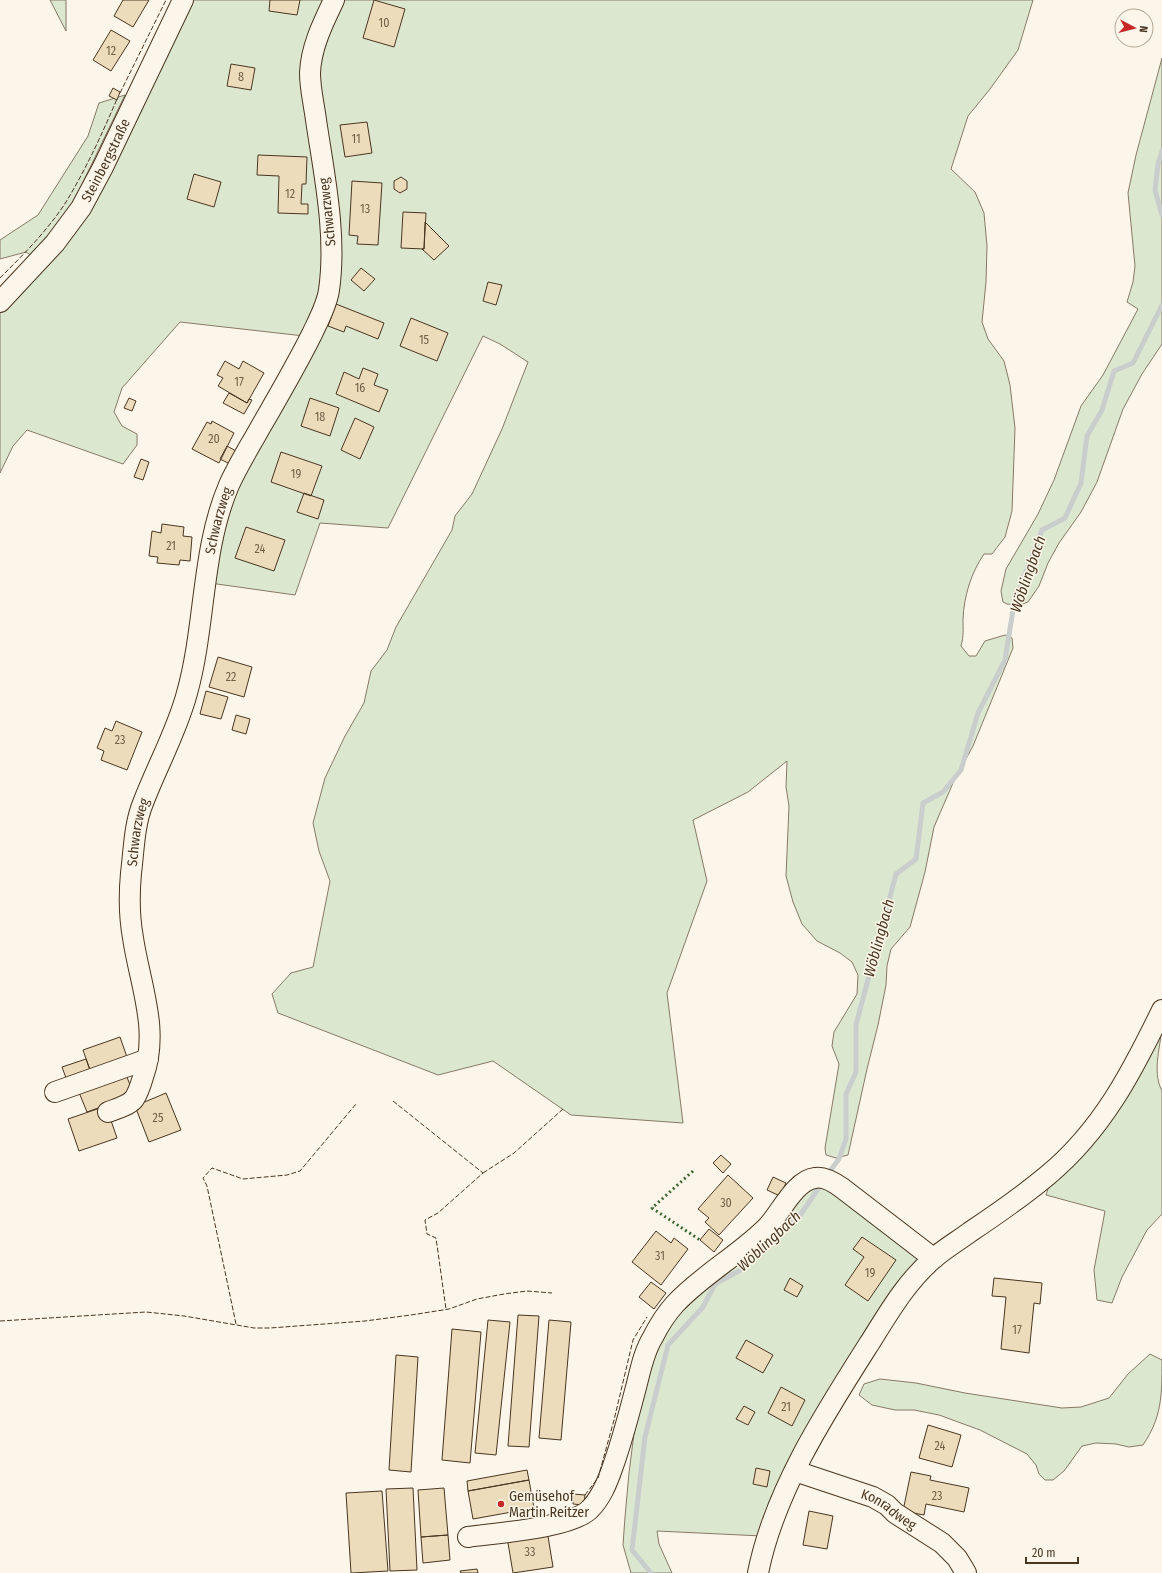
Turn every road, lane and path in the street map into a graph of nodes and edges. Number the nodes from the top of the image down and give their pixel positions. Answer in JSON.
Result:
{"nodes":[{"id":1,"x":183,"y":0,"type":"edge"},
{"id":2,"x":334,"y":0,"type":"edge"},
{"id":3,"x":0,"y":302,"type":"edge"},
{"id":4,"x":1162,"y":1010,"type":"edge"},
{"id":5,"x":148,"y":1059,"type":"junction"},
{"id":6,"x":55,"y":1092,"type":"dead end"},
{"id":7,"x":108,"y":1112,"type":"dead end"},
{"id":8,"x":933,"y":1258,"type":"junction"},
{"id":9,"x":795,"y":1472,"type":"junction"},
{"id":10,"x":468,"y":1537,"type":"dead end"},
{"id":11,"x":758,"y":1573,"type":"edge"},
{"id":12,"x":966,"y":1573,"type":"edge"}],
"edges":[{"from":1,"to":3,"type":"street","name":"Steinbergstraße"},
{"from":2,"to":5,"type":"street","name":"Schwarzweg"},
{"from":4,"to":8,"type":"street"},
{"from":5,"to":6,"type":"street"},
{"from":5,"to":7,"type":"street","name":"Schwarzweg"},
{"from":8,"to":9,"type":"street"},
{"from":8,"to":10,"type":"street"},
{"from":9,"to":11,"type":"street"},
{"from":9,"to":12,"type":"street","name":"Konradweg"}]}
